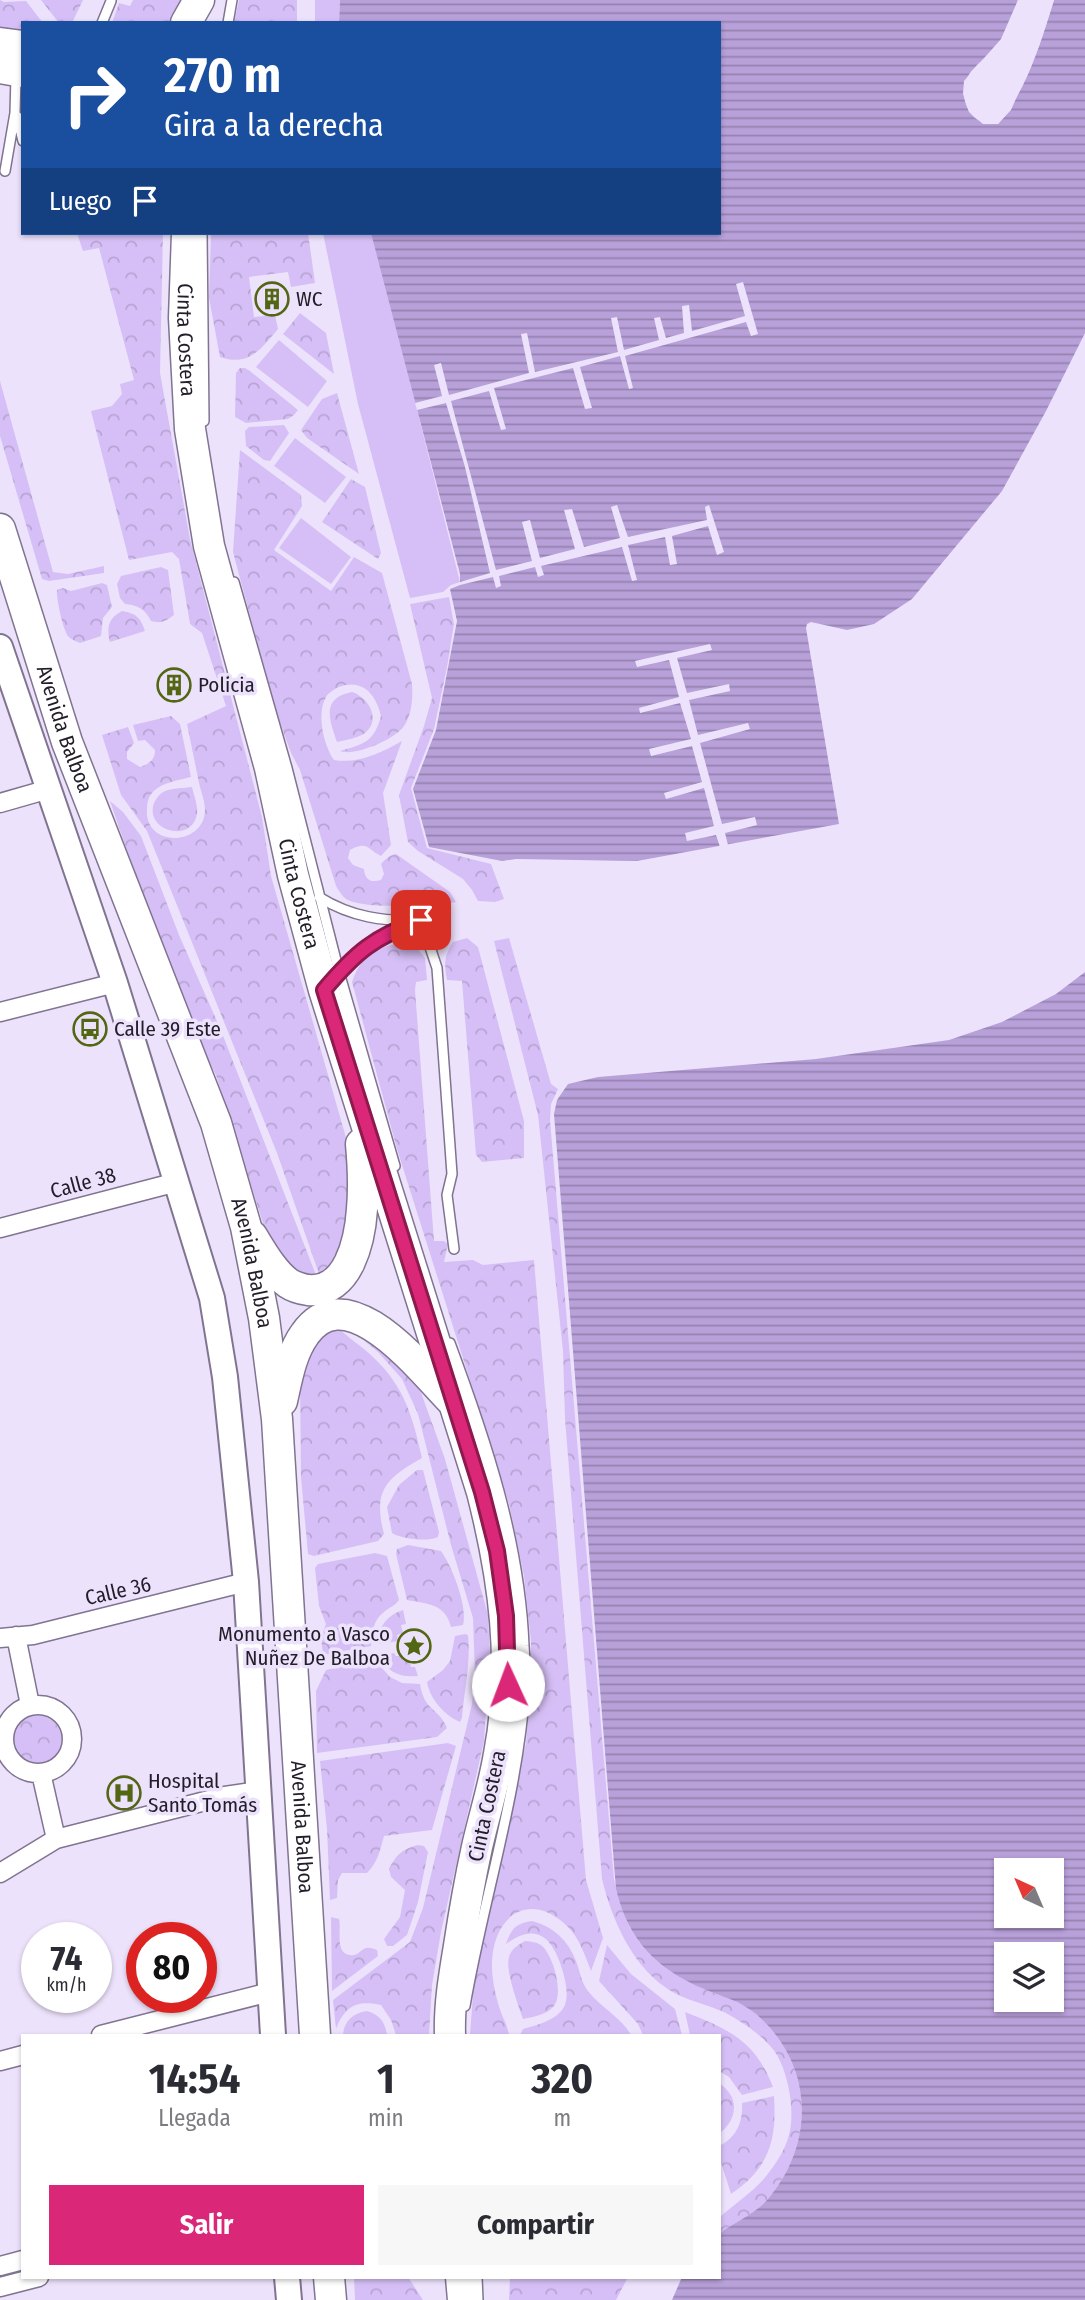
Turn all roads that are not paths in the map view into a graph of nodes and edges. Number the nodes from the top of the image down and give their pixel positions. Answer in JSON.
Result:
{"nodes":[{"id":1,"x":199,"y":0,"type":"edge"},
{"id":2,"x":216,"y":0,"type":"edge"},
{"id":3,"x":232,"y":0,"type":"edge"},
{"id":4,"x":111,"y":1,"type":"edge"},
{"id":5,"x":103,"y":21,"type":"edge"},
{"id":6,"x":187,"y":21,"type":"edge"},
{"id":7,"x":212,"y":21,"type":"edge"},
{"id":8,"x":228,"y":21,"type":"edge"},
{"id":9,"x":0,"y":43,"type":"edge"},
{"id":10,"x":15,"y":65,"type":"edge"},
{"id":11,"x":15,"y":104,"type":"junction"},
{"id":12,"x":21,"y":135,"type":"edge"},
{"id":13,"x":5,"y":171,"type":"dead end"},
{"id":14,"x":187,"y":235,"type":"edge"},
{"id":15,"x":202,"y":235,"type":"edge"},
{"id":16,"x":204,"y":426,"type":"dead end"},
{"id":17,"x":0,"y":529,"type":"edge"},
{"id":18,"x":230,"y":566,"type":"dead end"},
{"id":19,"x":0,"y":577,"type":"edge"},
{"id":20,"x":0,"y":647,"type":"edge"},
{"id":21,"x":47,"y":682,"type":"junction"},
{"id":22,"x":49,"y":789,"type":"junction"},
{"id":23,"x":0,"y":803,"type":"edge"},
{"id":24,"x":293,"y":875,"type":"junction"},
{"id":25,"x":321,"y":898,"type":"junction"},
{"id":26,"x":421,"y":920,"type":"junction"},
{"id":27,"x":332,"y":981,"type":"junction"},
{"id":28,"x":115,"y":983,"type":"junction"},
{"id":29,"x":0,"y":1012,"type":"edge"},
{"id":30,"x":357,"y":1096,"type":"junction"},
{"id":31,"x":398,"y":1178,"type":"dead end"},
{"id":32,"x":177,"y":1182,"type":"junction"},
{"id":33,"x":246,"y":1227,"type":"junction"},
{"id":34,"x":0,"y":1228,"type":"edge"},
{"id":35,"x":454,"y":1249,"type":"dead end"},
{"id":36,"x":447,"y":1333,"type":"dead end"},
{"id":37,"x":455,"y":1404,"type":"junction"},
{"id":38,"x":277,"y":1419,"type":"junction"},
{"id":39,"x":246,"y":1582,"type":"junction"},
{"id":40,"x":8,"y":1637,"type":"edge"},
{"id":41,"x":30,"y":1705,"type":"junction"},
{"id":42,"x":41,"y":1773,"type":"junction"},
{"id":43,"x":259,"y":1791,"type":"junction"},
{"id":44,"x":56,"y":1839,"type":"junction"},
{"id":45,"x":0,"y":1873,"type":"edge"},
{"id":46,"x":270,"y":1992,"type":"junction"},
{"id":47,"x":457,"y":2024,"type":"edge"},
{"id":48,"x":106,"y":2034,"type":"edge"},
{"id":49,"x":273,"y":2034,"type":"edge"},
{"id":50,"x":315,"y":2034,"type":"edge"},
{"id":51,"x":21,"y":2056,"type":"edge"},
{"id":52,"x":0,"y":2061,"type":"edge"},
{"id":53,"x":21,"y":2261,"type":"edge"},
{"id":54,"x":0,"y":2266,"type":"edge"},
{"id":55,"x":32,"y":2279,"type":"edge"},
{"id":56,"x":288,"y":2279,"type":"edge"},
{"id":57,"x":461,"y":2279,"type":"edge"},
{"id":58,"x":477,"y":2279,"type":"edge"},
{"id":59,"x":0,"y":2287,"type":"edge"},
{"id":60,"x":289,"y":2300,"type":"edge"},
{"id":61,"x":463,"y":2300,"type":"edge"},
{"id":62,"x":478,"y":2300,"type":"edge"}],
"edges":[{"from":1,"to":6,"type":"highway"},
{"from":2,"to":7,"type":"highway"},
{"from":3,"to":8,"type":"lane"},
{"from":4,"to":5,"type":"lane"},
{"from":9,"to":10,"type":"highway"},
{"from":10,"to":11,"type":"lane"},
{"from":11,"to":12,"type":"lane"},
{"from":11,"to":13,"type":"lane"},
{"from":14,"to":24,"type":"highway","name":"Cinta Costera"},
{"from":15,"to":16,"type":"lane"},
{"from":17,"to":21,"type":"highway","name":"Avenida Balboa"},
{"from":18,"to":25,"type":"lane"},
{"from":19,"to":21,"type":"highway"},
{"from":20,"to":22,"type":"main road","name":"Avenida Balboa"},
{"from":21,"to":33,"type":"highway","name":"Avenida Balboa"},
{"from":22,"to":23,"type":"street"},
{"from":22,"to":28,"type":"main road","name":"Avenida Balboa"},
{"from":24,"to":25,"type":"lane"},
{"from":24,"to":27,"type":"highway","name":"Cinta Costera"},
{"from":25,"to":26,"type":"lane"},
{"from":25,"to":27,"type":"lane"},
{"from":26,"to":27,"type":"lane"},
{"from":26,"to":35,"type":"lane"},
{"from":27,"to":30,"type":"highway","name":"Cinta Costera"},
{"from":27,"to":31,"type":"lane"},
{"from":28,"to":29,"type":"street"},
{"from":28,"to":32,"type":"main road","name":"Avenida Balboa"},
{"from":30,"to":33,"type":"highway"},
{"from":30,"to":37,"type":"highway","name":"Cinta Costera"},
{"from":32,"to":34,"type":"street","name":"Calle 38"},
{"from":32,"to":39,"type":"main road","name":"Avenida Balboa"},
{"from":33,"to":38,"type":"highway","name":"Avenida Balboa"},
{"from":36,"to":47,"type":"lane"},
{"from":37,"to":38,"type":"highway"},
{"from":37,"to":47,"type":"highway","name":"Cinta Costera"},
{"from":38,"to":50,"type":"highway","name":"Avenida Balboa"},
{"from":39,"to":40,"type":"street","name":"Calle 36"},
{"from":39,"to":43,"type":"main road","name":"Avenida Balboa"},
{"from":40,"to":41,"type":"street"},
{"from":41,"to":42,"type":"street"},
{"from":41,"to":42,"type":"street"},
{"from":42,"to":44,"type":"street"},
{"from":43,"to":44,"type":"street"},
{"from":43,"to":46,"type":"main road","name":"Avenida Balboa"},
{"from":44,"to":45,"type":"street"},
{"from":46,"to":48,"type":"street"},
{"from":46,"to":49,"type":"main road","name":"Avenida Balboa"},
{"from":51,"to":52,"type":"street"},
{"from":53,"to":54,"type":"street"},
{"from":55,"to":59,"type":"street"},
{"from":56,"to":60,"type":"main road"},
{"from":57,"to":61,"type":"highway"},
{"from":58,"to":62,"type":"lane"}]}
